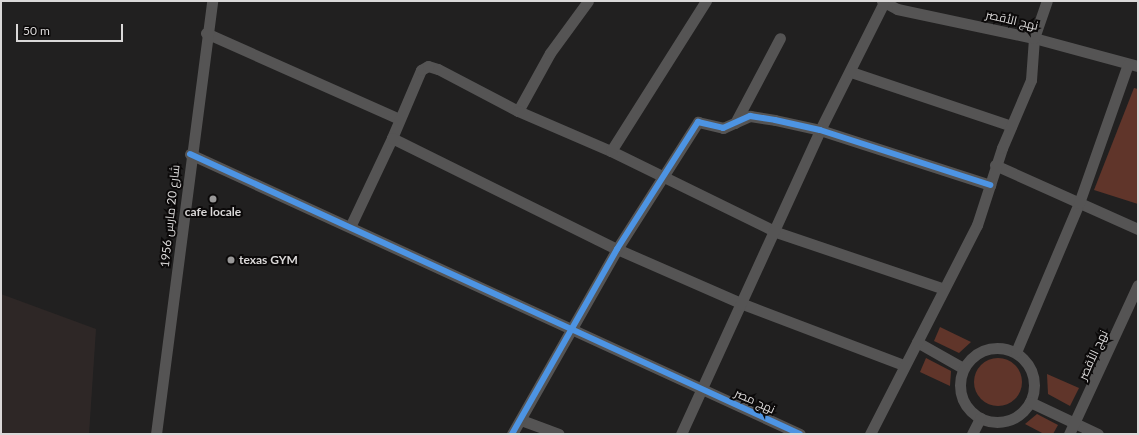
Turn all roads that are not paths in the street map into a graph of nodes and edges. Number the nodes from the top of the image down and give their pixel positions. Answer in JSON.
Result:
{"nodes":[{"id":1,"x":212,"y":1,"type":"edge"},
{"id":2,"x":588,"y":1,"type":"edge"},
{"id":3,"x":706,"y":1,"type":"edge"},
{"id":4,"x":1048,"y":1,"type":"edge"},
{"id":5,"x":883,"y":2,"type":"edge"},
{"id":6,"x":206,"y":33,"type":"junction"},
{"id":7,"x":780,"y":38,"type":"dead end"},
{"id":8,"x":1034,"y":38,"type":"junction"},
{"id":9,"x":1133,"y":65,"type":"edge"},
{"id":10,"x":851,"y":72,"type":"junction"},
{"id":11,"x":518,"y":111,"type":"junction"},
{"id":12,"x":399,"y":119,"type":"junction"},
{"id":13,"x":734,"y":125,"type":"junction"},
{"id":14,"x":1011,"y":126,"type":"junction"},
{"id":15,"x":820,"y":130,"type":"junction"},
{"id":16,"x":392,"y":138,"type":"junction"},
{"id":17,"x":611,"y":151,"type":"junction"},
{"id":18,"x":190,"y":154,"type":"junction"},
{"id":19,"x":995,"y":165,"type":"junction"},
{"id":20,"x":663,"y":178,"type":"junction"},
{"id":21,"x":990,"y":185,"type":"junction"},
{"id":22,"x":1079,"y":203,"type":"junction"},
{"id":23,"x":350,"y":227,"type":"junction"},
{"id":24,"x":1138,"y":229,"type":"edge"},
{"id":25,"x":776,"y":232,"type":"junction"},
{"id":26,"x":616,"y":249,"type":"junction"},
{"id":27,"x":1138,"y":285,"type":"edge"},
{"id":28,"x":944,"y":290,"type":"junction"},
{"id":29,"x":743,"y":304,"type":"junction"},
{"id":30,"x":574,"y":330,"type":"junction"},
{"id":31,"x":917,"y":342,"type":"junction"},
{"id":32,"x":1016,"y":352,"type":"junction"},
{"id":33,"x":904,"y":365,"type":"junction"},
{"id":34,"x":963,"y":368,"type":"junction"},
{"id":35,"x":701,"y":387,"type":"junction"},
{"id":36,"x":1030,"y":402,"type":"junction"},
{"id":37,"x":980,"y":418,"type":"junction"},
{"id":38,"x":521,"y":420,"type":"junction"},
{"id":39,"x":1076,"y":423,"type":"junction"},
{"id":40,"x":156,"y":434,"type":"edge"},
{"id":41,"x":512,"y":434,"type":"edge"},
{"id":42,"x":559,"y":434,"type":"edge"},
{"id":43,"x":681,"y":434,"type":"edge"},
{"id":44,"x":800,"y":434,"type":"edge"},
{"id":45,"x":870,"y":434,"type":"edge"},
{"id":46,"x":972,"y":434,"type":"edge"},
{"id":47,"x":1069,"y":434,"type":"edge"},
{"id":48,"x":1098,"y":434,"type":"edge"}],
"edges":[{"from":1,"to":6,"type":"street","name":"شارع 20 مارس 1956"},
{"from":2,"to":11,"type":"street"},
{"from":3,"to":17,"type":"street"},
{"from":4,"to":8,"type":"street"},
{"from":5,"to":8,"type":"street","name":"نهج الأقصر"},
{"from":5,"to":10,"type":"street"},
{"from":6,"to":12,"type":"street"},
{"from":6,"to":18,"type":"street","name":"شارع 20 مارس 1956"},
{"from":7,"to":13,"type":"street"},
{"from":8,"to":9,"type":"street","name":"نهج الأقصر"},
{"from":8,"to":14,"type":"street"},
{"from":9,"to":22,"type":"street"},
{"from":10,"to":14,"type":"street"},
{"from":10,"to":15,"type":"street"},
{"from":11,"to":12,"type":"street"},
{"from":11,"to":17,"type":"street"},
{"from":12,"to":16,"type":"street"},
{"from":13,"to":15,"type":"street"},
{"from":13,"to":20,"type":"street"},
{"from":14,"to":19,"type":"street"},
{"from":15,"to":21,"type":"street"},
{"from":15,"to":25,"type":"street"},
{"from":16,"to":23,"type":"street"},
{"from":16,"to":26,"type":"street"},
{"from":17,"to":20,"type":"street"},
{"from":18,"to":23,"type":"street","name":"نهج مصر"},
{"from":18,"to":40,"type":"street","name":"شارع 20 مارس 1956"},
{"from":19,"to":21,"type":"street"},
{"from":19,"to":22,"type":"street"},
{"from":20,"to":25,"type":"street"},
{"from":20,"to":26,"type":"street"},
{"from":21,"to":28,"type":"street"},
{"from":22,"to":24,"type":"street"},
{"from":22,"to":32,"type":"street"},
{"from":23,"to":30,"type":"street","name":"نهج مصر"},
{"from":25,"to":28,"type":"street"},
{"from":25,"to":29,"type":"street"},
{"from":26,"to":29,"type":"street"},
{"from":26,"to":30,"type":"street"},
{"from":27,"to":39,"type":"street","name":"نهج الأقصر"},
{"from":28,"to":31,"type":"street"},
{"from":29,"to":33,"type":"street"},
{"from":29,"to":35,"type":"street"},
{"from":30,"to":35,"type":"street","name":"نهج مصر"},
{"from":30,"to":38,"type":"street"},
{"from":31,"to":33,"type":"street"},
{"from":31,"to":34,"type":"street"},
{"from":32,"to":34,"type":"street"},
{"from":32,"to":36,"type":"street"},
{"from":33,"to":45,"type":"street"},
{"from":34,"to":37,"type":"street"},
{"from":35,"to":43,"type":"street"},
{"from":35,"to":44,"type":"street","name":"نهج مصر"},
{"from":36,"to":37,"type":"street"},
{"from":36,"to":39,"type":"street"},
{"from":37,"to":46,"type":"street"},
{"from":38,"to":41,"type":"street"},
{"from":38,"to":42,"type":"street"},
{"from":39,"to":47,"type":"street","name":"نهج الأقصر"},
{"from":39,"to":48,"type":"street"}]}
